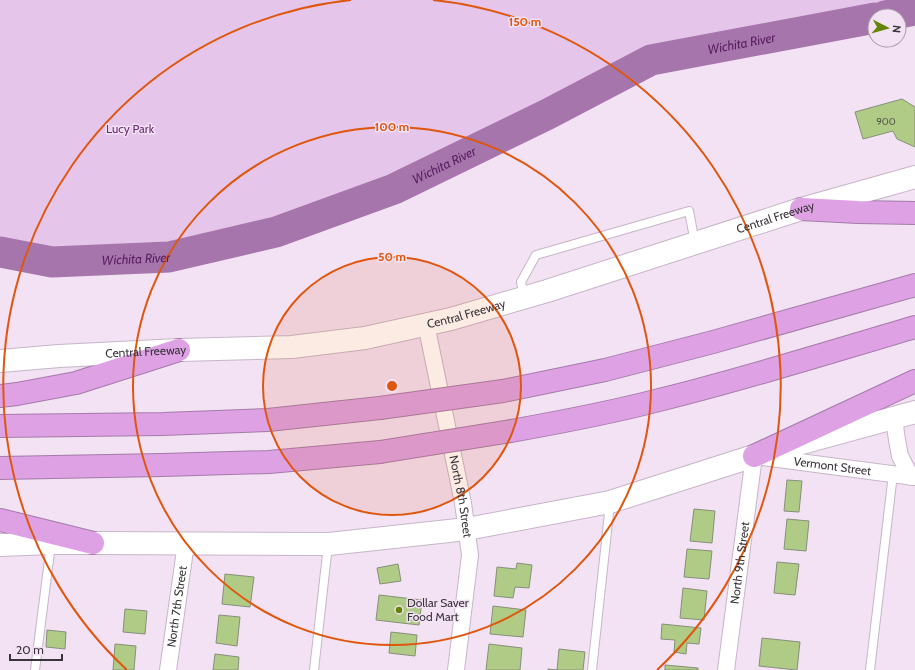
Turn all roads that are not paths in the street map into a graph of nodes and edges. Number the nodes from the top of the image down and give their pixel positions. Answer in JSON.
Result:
{"nodes":[{"id":1,"x":915,"y":177,"type":"edge"},
{"id":2,"x":801,"y":209,"type":"junction"},
{"id":3,"x":915,"y":213,"type":"edge"},
{"id":4,"x":696,"y":243,"type":"junction"},
{"id":5,"x":915,"y":285,"type":"edge"},
{"id":6,"x":525,"y":297,"type":"junction"},
{"id":7,"x":426,"y":324,"type":"junction"},
{"id":8,"x":915,"y":327,"type":"edge"},
{"id":9,"x":180,"y":350,"type":"junction"},
{"id":10,"x":0,"y":361,"type":"edge"},
{"id":11,"x":915,"y":381,"type":"edge"},
{"id":12,"x":0,"y":396,"type":"edge"},
{"id":13,"x":915,"y":412,"type":"edge"},
{"id":14,"x":894,"y":418,"type":"junction"},
{"id":15,"x":0,"y":426,"type":"edge"},
{"id":16,"x":754,"y":456,"type":"junction"},
{"id":17,"x":0,"y":468,"type":"edge"},
{"id":18,"x":893,"y":474,"type":"junction"},
{"id":19,"x":913,"y":477,"type":"edge"},
{"id":20,"x":610,"y":502,"type":"junction"},
{"id":21,"x":0,"y":520,"type":"edge"},
{"id":22,"x":467,"y":529,"type":"junction"},
{"id":23,"x":51,"y":543,"type":"junction"},
{"id":24,"x":93,"y":543,"type":"junction"},
{"id":25,"x":186,"y":543,"type":"junction"},
{"id":26,"x":329,"y":544,"type":"junction"},
{"id":27,"x":0,"y":545,"type":"edge"},
{"id":28,"x":35,"y":670,"type":"edge"},
{"id":29,"x":168,"y":670,"type":"edge"},
{"id":30,"x":314,"y":670,"type":"edge"},
{"id":31,"x":456,"y":670,"type":"edge"},
{"id":32,"x":592,"y":670,"type":"edge"},
{"id":33,"x":726,"y":670,"type":"edge"},
{"id":34,"x":870,"y":670,"type":"edge"}],
"edges":[{"from":1,"to":2,"type":"main road","name":"Central Freeway"},
{"from":2,"to":3,"type":"highway"},
{"from":2,"to":4,"type":"main road","name":"Central Freeway"},
{"from":4,"to":6,"type":"main road","name":"Central Freeway"},
{"from":4,"to":6,"type":"lane"},
{"from":5,"to":15,"type":"highway","bridge":true},
{"from":6,"to":7,"type":"main road","name":"Central Freeway"},
{"from":7,"to":9,"type":"main road","name":"Central Freeway"},
{"from":7,"to":22,"type":"street","name":"North 8th Street"},
{"from":8,"to":17,"type":"highway","bridge":true},
{"from":9,"to":10,"type":"main road","name":"Central Freeway"},
{"from":9,"to":12,"type":"highway"},
{"from":11,"to":16,"type":"highway"},
{"from":13,"to":14,"type":"main road"},
{"from":14,"to":16,"type":"main road"},
{"from":14,"to":19,"type":"street","name":"Vermont Street"},
{"from":16,"to":18,"type":"street","name":"Vermont Street"},
{"from":16,"to":20,"type":"main road"},
{"from":16,"to":33,"type":"street","name":"North 9th Street"},
{"from":18,"to":19,"type":"street","name":"Vermont Street"},
{"from":18,"to":34,"type":"lane"},
{"from":20,"to":22,"type":"main road"},
{"from":20,"to":32,"type":"lane"},
{"from":21,"to":24,"type":"highway"},
{"from":22,"to":26,"type":"main road"},
{"from":22,"to":31,"type":"street","name":"North 8th Street"},
{"from":23,"to":24,"type":"main road"},
{"from":23,"to":27,"type":"main road"},
{"from":23,"to":28,"type":"lane"},
{"from":24,"to":25,"type":"main road"},
{"from":25,"to":26,"type":"main road"},
{"from":25,"to":29,"type":"street","name":"North 7th Street"},
{"from":26,"to":30,"type":"lane"}]}
